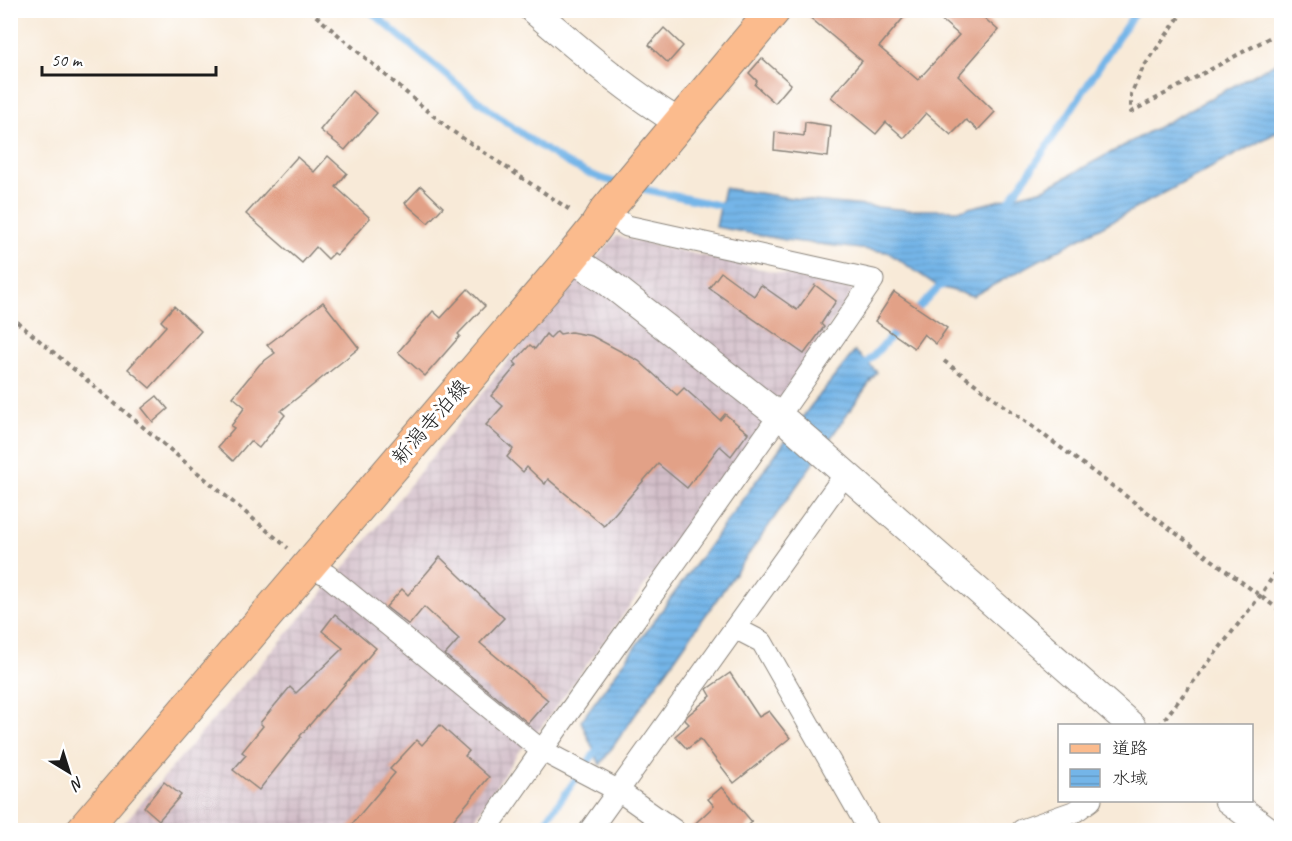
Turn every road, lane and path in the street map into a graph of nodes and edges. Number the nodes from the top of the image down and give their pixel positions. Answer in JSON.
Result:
{"nodes":[{"id":1,"x":309,"y":10,"type":"edge"},
{"id":2,"x":533,"y":10,"type":"edge"},
{"id":3,"x":774,"y":10,"type":"edge"},
{"id":4,"x":1184,"y":10,"type":"edge"},
{"id":5,"x":1281,"y":31,"type":"edge"},
{"id":6,"x":680,"y":123,"type":"junction"},
{"id":7,"x":605,"y":214,"type":"junction"},
{"id":8,"x":571,"y":258,"type":"junction"},
{"id":9,"x":10,"y":315,"type":"edge"},
{"id":10,"x":944,"y":361,"type":"dead end"},
{"id":11,"x":784,"y":420,"type":"junction"},
{"id":12,"x":841,"y":469,"type":"junction"},
{"id":13,"x":1281,"y":562,"type":"edge"},
{"id":14,"x":308,"y":565,"type":"junction"},
{"id":15,"x":1260,"y":596,"type":"junction"},
{"id":16,"x":1281,"y":612,"type":"edge"},
{"id":17,"x":735,"y":628,"type":"junction"},
{"id":18,"x":1130,"y":724,"type":"edge"},
{"id":19,"x":1161,"y":724,"type":"edge"},
{"id":20,"x":548,"y":754,"type":"junction"},
{"id":21,"x":618,"y":791,"type":"junction"},
{"id":22,"x":1090,"y":802,"type":"edge"},
{"id":23,"x":1229,"y":802,"type":"edge"},
{"id":24,"x":83,"y":831,"type":"edge"},
{"id":25,"x":486,"y":831,"type":"edge"},
{"id":26,"x":590,"y":831,"type":"edge"},
{"id":27,"x":674,"y":831,"type":"edge"},
{"id":28,"x":869,"y":831,"type":"edge"},
{"id":29,"x":1023,"y":831,"type":"edge"},
{"id":30,"x":1268,"y":831,"type":"edge"}],
"edges":[{"from":1,"to":7,"type":"path"},
{"from":2,"to":6,"type":"street"},
{"from":3,"to":6,"type":"main road","name":"新潟寺泊線"},
{"from":4,"to":5,"type":"path"},
{"from":6,"to":7,"type":"main road","name":"新潟寺泊線"},
{"from":7,"to":8,"type":"main road","name":"新潟寺泊線"},
{"from":7,"to":11,"type":"street"},
{"from":8,"to":11,"type":"street"},
{"from":8,"to":14,"type":"main road","name":"新潟寺泊線"},
{"from":9,"to":14,"type":"path"},
{"from":10,"to":15,"type":"path"},
{"from":11,"to":12,"type":"street"},
{"from":11,"to":20,"type":"street"},
{"from":12,"to":17,"type":"street"},
{"from":12,"to":18,"type":"street"},
{"from":13,"to":15,"type":"path"},
{"from":14,"to":20,"type":"street"},
{"from":14,"to":24,"type":"main road","name":"新潟寺泊線"},
{"from":15,"to":16,"type":"path"},
{"from":15,"to":19,"type":"path"},
{"from":17,"to":21,"type":"street"},
{"from":17,"to":28,"type":"street"},
{"from":20,"to":21,"type":"street"},
{"from":20,"to":25,"type":"street"},
{"from":21,"to":26,"type":"street"},
{"from":21,"to":27,"type":"street"},
{"from":22,"to":29,"type":"street"},
{"from":23,"to":30,"type":"street"}]}
